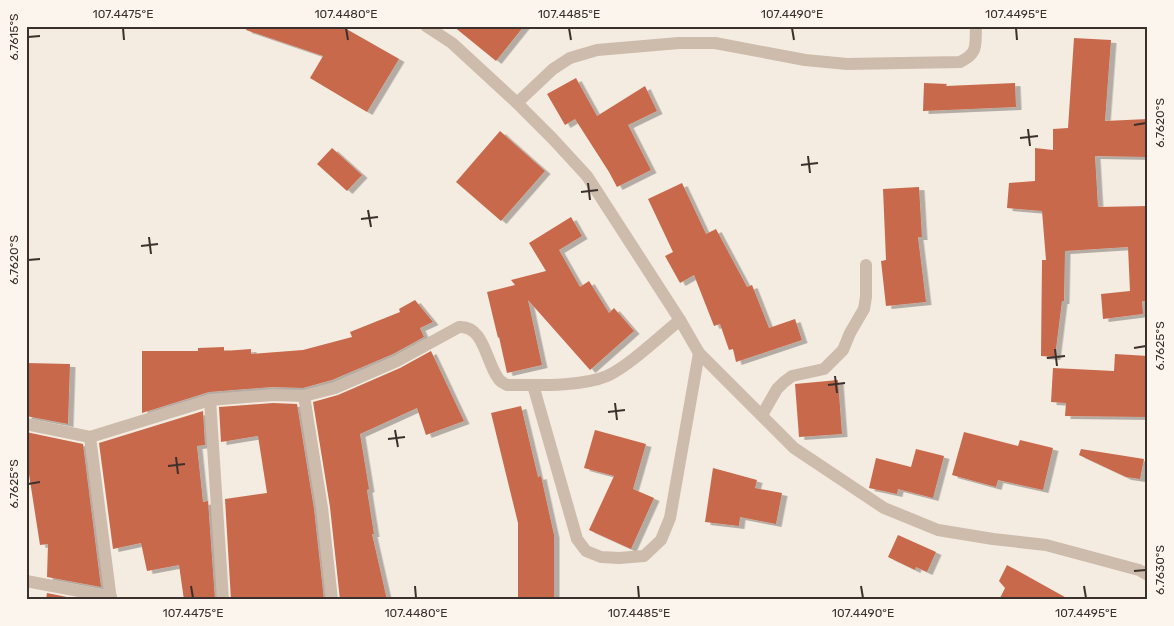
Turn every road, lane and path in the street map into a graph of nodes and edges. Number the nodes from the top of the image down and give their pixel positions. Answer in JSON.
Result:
{"nodes":[{"id":1,"x":426,"y":26,"type":"edge"},
{"id":2,"x":976,"y":26,"type":"edge"},
{"id":3,"x":516,"y":104,"type":"junction"},
{"id":4,"x":866,"y":265,"type":"dead end"},
{"id":5,"x":680,"y":320,"type":"junction"},
{"id":6,"x":699,"y":353,"type":"junction"},
{"id":7,"x":533,"y":384,"type":"junction"},
{"id":8,"x":304,"y":396,"type":"junction"},
{"id":9,"x":210,"y":400,"type":"junction"},
{"id":10,"x":762,"y":415,"type":"junction"},
{"id":11,"x":26,"y":424,"type":"edge"},
{"id":12,"x":90,"y":437,"type":"junction"},
{"id":13,"x":1148,"y":575,"type":"edge"},
{"id":14,"x":26,"y":581,"type":"edge"},
{"id":15,"x":111,"y":598,"type":"edge"},
{"id":16,"x":223,"y":600,"type":"edge"},
{"id":17,"x":332,"y":600,"type":"edge"}],
"edges":[{"from":1,"to":3,"type":"street"},
{"from":2,"to":3,"type":"street"},
{"from":3,"to":5,"type":"street"},
{"from":4,"to":10,"type":"street"},
{"from":5,"to":6,"type":"street"},
{"from":5,"to":7,"type":"street"},
{"from":6,"to":7,"type":"street"},
{"from":6,"to":10,"type":"street"},
{"from":7,"to":8,"type":"street"},
{"from":8,"to":9,"type":"street"},
{"from":8,"to":17,"type":"street"},
{"from":9,"to":12,"type":"street"},
{"from":9,"to":16,"type":"street"},
{"from":10,"to":13,"type":"street"},
{"from":11,"to":12,"type":"street"},
{"from":12,"to":15,"type":"street"},
{"from":14,"to":15,"type":"street"}]}
